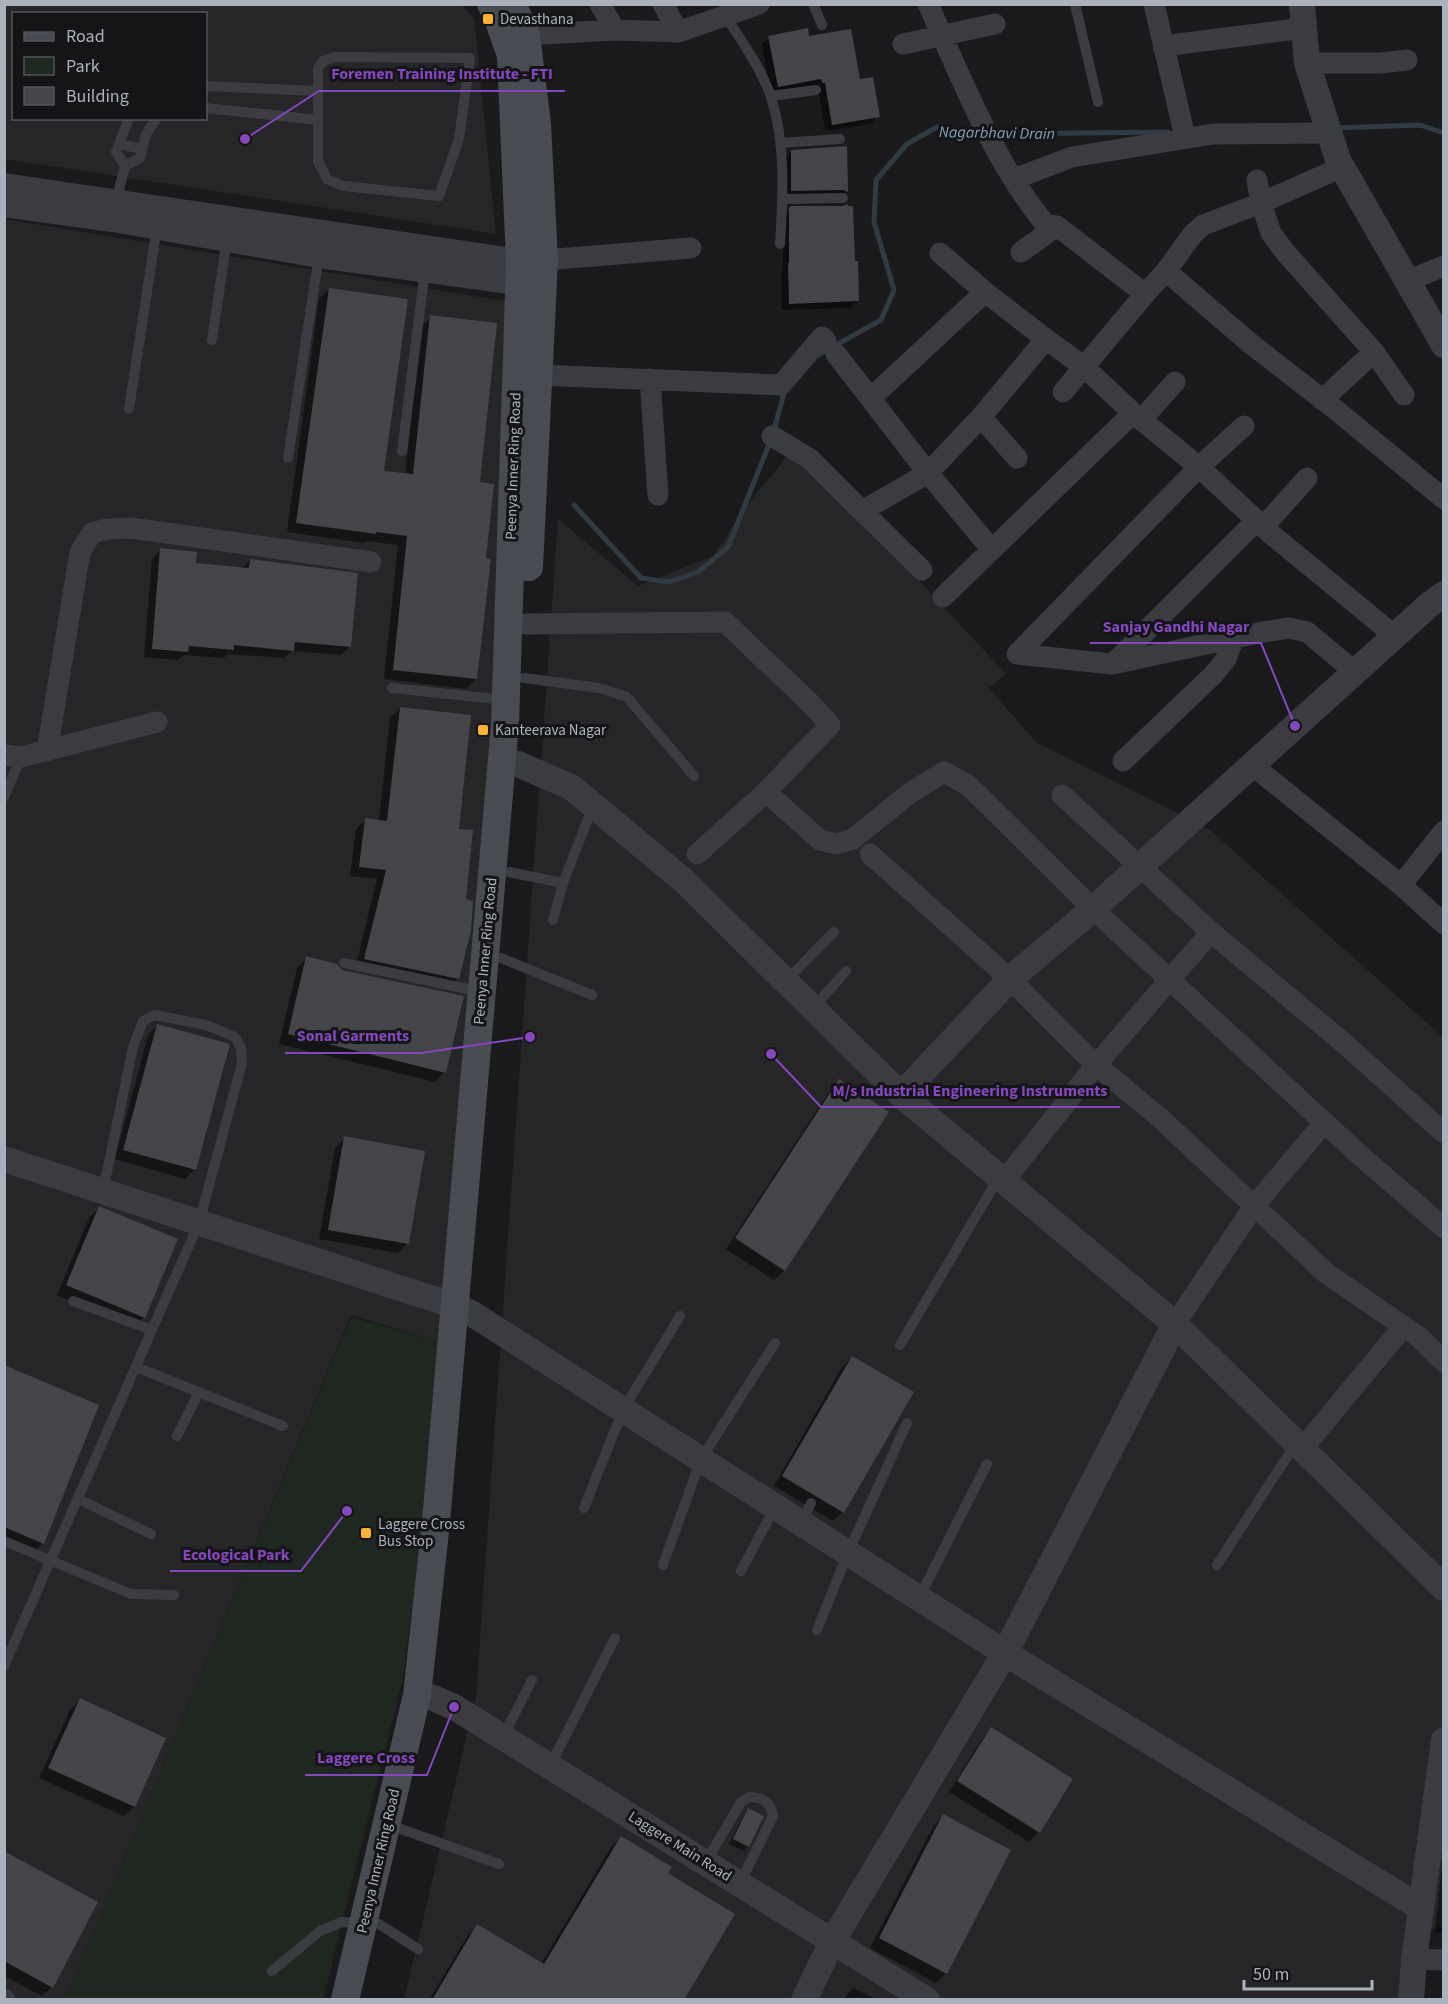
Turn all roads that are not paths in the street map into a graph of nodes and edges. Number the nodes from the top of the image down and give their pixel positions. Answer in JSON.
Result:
{"nodes":[{"id":1,"x":491,"y":4,"type":"edge"},
{"id":2,"x":512,"y":4,"type":"edge"},
{"id":3,"x":600,"y":4,"type":"edge"},
{"id":4,"x":663,"y":4,"type":"edge"},
{"id":5,"x":759,"y":4,"type":"edge"},
{"id":6,"x":813,"y":4,"type":"edge"},
{"id":7,"x":928,"y":4,"type":"edge"},
{"id":8,"x":1075,"y":4,"type":"edge"},
{"id":9,"x":1154,"y":4,"type":"edge"},
{"id":10,"x":725,"y":16,"type":"junction"},
{"id":11,"x":1303,"y":16,"type":"edge"},
{"id":12,"x":994,"y":24,"type":"dead end"},
{"id":13,"x":822,"y":25,"type":"dead end"},
{"id":14,"x":615,"y":30,"type":"junction"},
{"id":15,"x":678,"y":33,"type":"junction"},
{"id":16,"x":526,"y":35,"type":"junction"},
{"id":17,"x":942,"y":35,"type":"junction"},
{"id":18,"x":903,"y":44,"type":"dead end"},
{"id":19,"x":1163,"y":46,"type":"junction"},
{"id":20,"x":1407,"y":60,"type":"dead end"},
{"id":21,"x":1307,"y":63,"type":"junction"},
{"id":22,"x":207,"y":86,"type":"edge"},
{"id":23,"x":816,"y":90,"type":"dead end"},
{"id":24,"x":317,"y":91,"type":"junction"},
{"id":25,"x":771,"y":96,"type":"junction"},
{"id":26,"x":1098,"y":102,"type":"dead end"},
{"id":27,"x":207,"y":108,"type":"edge"},
{"id":28,"x":128,"y":120,"type":"edge"},
{"id":29,"x":156,"y":120,"type":"edge"},
{"id":30,"x":318,"y":120,"type":"junction"},
{"id":31,"x":1184,"y":133,"type":"junction"},
{"id":32,"x":1329,"y":133,"type":"junction"},
{"id":33,"x":840,"y":138,"type":"dead end"},
{"id":34,"x":780,"y":143,"type":"junction"},
{"id":35,"x":119,"y":144,"type":"junction"},
{"id":36,"x":142,"y":149,"type":"junction"},
{"id":37,"x":1340,"y":164,"type":"junction"},
{"id":38,"x":125,"y":166,"type":"junction"},
{"id":39,"x":1014,"y":178,"type":"junction"},
{"id":40,"x":1257,"y":180,"type":"dead end"},
{"id":41,"x":4,"y":186,"type":"edge"},
{"id":42,"x":843,"y":198,"type":"dead end"},
{"id":43,"x":783,"y":199,"type":"junction"},
{"id":44,"x":1261,"y":203,"type":"junction"},
{"id":45,"x":4,"y":204,"type":"edge"},
{"id":46,"x":114,"y":211,"type":"junction"},
{"id":47,"x":1057,"y":226,"type":"junction"},
{"id":48,"x":157,"y":227,"type":"junction"},
{"id":49,"x":227,"y":239,"type":"junction"},
{"id":50,"x":780,"y":244,"type":"dead end"},
{"id":51,"x":691,"y":248,"type":"dead end"},
{"id":52,"x":1021,"y":252,"type":"dead end"},
{"id":53,"x":940,"y":253,"type":"dead end"},
{"id":54,"x":319,"y":255,"type":"junction"},
{"id":55,"x":1443,"y":266,"type":"edge"},
{"id":56,"x":425,"y":270,"type":"junction"},
{"id":57,"x":1166,"y":271,"type":"junction"},
{"id":58,"x":531,"y":273,"type":"junction"},
{"id":59,"x":1407,"y":281,"type":"junction"},
{"id":60,"x":985,"y":292,"type":"junction"},
{"id":61,"x":1145,"y":294,"type":"junction"},
{"id":62,"x":1046,"y":339,"type":"junction"},
{"id":63,"x":212,"y":340,"type":"dead end"},
{"id":64,"x":1443,"y":345,"type":"edge"},
{"id":65,"x":1374,"y":352,"type":"junction"},
{"id":66,"x":1083,"y":366,"type":"junction"},
{"id":67,"x":538,"y":375,"type":"junction"},
{"id":68,"x":650,"y":379,"type":"junction"},
{"id":69,"x":1175,"y":382,"type":"dead end"},
{"id":70,"x":1063,"y":392,"type":"dead end"},
{"id":71,"x":1404,"y":395,"type":"dead end"},
{"id":72,"x":871,"y":398,"type":"junction"},
{"id":73,"x":1322,"y":400,"type":"junction"},
{"id":74,"x":129,"y":409,"type":"dead end"},
{"id":75,"x":1138,"y":416,"type":"junction"},
{"id":76,"x":981,"y":417,"type":"junction"},
{"id":77,"x":1244,"y":426,"type":"dead end"},
{"id":78,"x":772,"y":436,"type":"dead end"},
{"id":79,"x":402,"y":451,"type":"dead end"},
{"id":80,"x":288,"y":458,"type":"dead end"},
{"id":81,"x":1017,"y":458,"type":"dead end"},
{"id":82,"x":1199,"y":467,"type":"junction"},
{"id":83,"x":928,"y":473,"type":"junction"},
{"id":84,"x":1307,"y":478,"type":"dead end"},
{"id":85,"x":658,"y":495,"type":"dead end"},
{"id":86,"x":1443,"y":499,"type":"edge"},
{"id":87,"x":862,"y":511,"type":"junction"},
{"id":88,"x":1260,"y":524,"type":"junction"},
{"id":89,"x":992,"y":550,"type":"junction"},
{"id":90,"x":371,"y":562,"type":"dead end"},
{"id":91,"x":922,"y":570,"type":"dead end"},
{"id":92,"x":1443,"y":594,"type":"edge"},
{"id":93,"x":943,"y":597,"type":"dead end"},
{"id":94,"x":526,"y":624,"type":"junction"},
{"id":95,"x":1395,"y":636,"type":"junction"},
{"id":96,"x":1234,"y":638,"type":"junction"},
{"id":97,"x":1112,"y":664,"type":"junction"},
{"id":98,"x":1355,"y":672,"type":"junction"},
{"id":99,"x":524,"y":678,"type":"junction"},
{"id":100,"x":392,"y":688,"type":"dead end"},
{"id":101,"x":506,"y":700,"type":"junction"},
{"id":102,"x":157,"y":722,"type":"dead end"},
{"id":103,"x":47,"y":751,"type":"junction"},
{"id":104,"x":10,"y":758,"type":"edge"},
{"id":105,"x":1123,"y":761,"type":"dead end"},
{"id":106,"x":510,"y":763,"type":"junction"},
{"id":107,"x":1252,"y":765,"type":"junction"},
{"id":108,"x":694,"y":776,"type":"dead end"},
{"id":109,"x":766,"y":792,"type":"junction"},
{"id":110,"x":1062,"y":795,"type":"dead end"},
{"id":111,"x":4,"y":797,"type":"edge"},
{"id":112,"x":593,"y":806,"type":"junction"},
{"id":113,"x":1443,"y":831,"type":"edge"},
{"id":114,"x":697,"y":854,"type":"dead end"},
{"id":115,"x":870,"y":854,"type":"dead end"},
{"id":116,"x":1140,"y":866,"type":"junction"},
{"id":117,"x":509,"y":872,"type":"junction"},
{"id":118,"x":563,"y":883,"type":"junction"},
{"id":119,"x":1401,"y":885,"type":"junction"},
{"id":120,"x":1093,"y":909,"type":"junction"},
{"id":121,"x":553,"y":920,"type":"dead end"},
{"id":122,"x":1443,"y":924,"type":"edge"},
{"id":123,"x":834,"y":932,"type":"dead end"},
{"id":124,"x":1211,"y":932,"type":"junction"},
{"id":125,"x":501,"y":958,"type":"junction"},
{"id":126,"x":344,"y":963,"type":"dead end"},
{"id":127,"x":846,"y":971,"type":"dead end"},
{"id":128,"x":1010,"y":979,"type":"junction"},
{"id":129,"x":1169,"y":980,"type":"junction"},
{"id":130,"x":785,"y":981,"type":"junction"},
{"id":131,"x":482,"y":992,"type":"junction"},
{"id":132,"x":592,"y":995,"type":"dead end"},
{"id":133,"x":813,"y":1008,"type":"junction"},
{"id":134,"x":1096,"y":1065,"type":"junction"},
{"id":135,"x":901,"y":1095,"type":"junction"},
{"id":136,"x":1324,"y":1122,"type":"junction"},
{"id":137,"x":1443,"y":1133,"type":"edge"},
{"id":138,"x":4,"y":1159,"type":"edge"},
{"id":139,"x":1002,"y":1179,"type":"junction"},
{"id":140,"x":103,"y":1191,"type":"junction"},
{"id":141,"x":1254,"y":1206,"type":"junction"},
{"id":142,"x":199,"y":1223,"type":"junction"},
{"id":143,"x":1443,"y":1228,"type":"edge"},
{"id":144,"x":73,"y":1300,"type":"dead end"},
{"id":145,"x":463,"y":1310,"type":"junction"},
{"id":146,"x":680,"y":1316,"type":"dead end"},
{"id":147,"x":1175,"y":1324,"type":"junction"},
{"id":148,"x":1404,"y":1326,"type":"junction"},
{"id":149,"x":152,"y":1330,"type":"junction"},
{"id":150,"x":775,"y":1343,"type":"dead end"},
{"id":151,"x":900,"y":1345,"type":"dead end"},
{"id":152,"x":1443,"y":1362,"type":"edge"},
{"id":153,"x":136,"y":1367,"type":"junction"},
{"id":154,"x":199,"y":1392,"type":"junction"},
{"id":155,"x":623,"y":1410,"type":"junction"},
{"id":156,"x":907,"y":1423,"type":"dead end"},
{"id":157,"x":283,"y":1426,"type":"dead end"},
{"id":158,"x":177,"y":1436,"type":"dead end"},
{"id":159,"x":1299,"y":1446,"type":"junction"},
{"id":160,"x":701,"y":1460,"type":"junction"},
{"id":161,"x":987,"y":1464,"type":"dead end"},
{"id":162,"x":78,"y":1499,"type":"junction"},
{"id":163,"x":775,"y":1507,"type":"junction"},
{"id":164,"x":584,"y":1508,"type":"dead end"},
{"id":165,"x":151,"y":1534,"type":"dead end"},
{"id":166,"x":4,"y":1541,"type":"edge"},
{"id":167,"x":848,"y":1553,"type":"junction"},
{"id":168,"x":51,"y":1561,"type":"junction"},
{"id":169,"x":663,"y":1565,"type":"dead end"},
{"id":170,"x":1217,"y":1565,"type":"dead end"},
{"id":171,"x":741,"y":1570,"type":"dead end"},
{"id":172,"x":1443,"y":1588,"type":"edge"},
{"id":173,"x":174,"y":1595,"type":"dead end"},
{"id":174,"x":918,"y":1598,"type":"junction"},
{"id":175,"x":817,"y":1630,"type":"dead end"},
{"id":176,"x":615,"y":1638,"type":"dead end"},
{"id":177,"x":1005,"y":1653,"type":"junction"},
{"id":178,"x":4,"y":1666,"type":"edge"},
{"id":179,"x":532,"y":1680,"type":"dead end"},
{"id":180,"x":424,"y":1696,"type":"junction"},
{"id":181,"x":503,"y":1737,"type":"junction"},
{"id":182,"x":1443,"y":1740,"type":"edge"},
{"id":183,"x":550,"y":1766,"type":"junction"},
{"id":184,"x":401,"y":1829,"type":"junction"},
{"id":185,"x":706,"y":1862,"type":"junction"},
{"id":186,"x":499,"y":1864,"type":"dead end"},
{"id":187,"x":740,"y":1883,"type":"junction"},
{"id":188,"x":1421,"y":1908,"type":"junction"},
{"id":189,"x":371,"y":1924,"type":"junction"},
{"id":190,"x":833,"y":1940,"type":"junction"},
{"id":191,"x":418,"y":1949,"type":"dead end"},
{"id":192,"x":1414,"y":1959,"type":"junction"},
{"id":193,"x":1443,"y":1960,"type":"edge"},
{"id":194,"x":272,"y":1971,"type":"dead end"},
{"id":195,"x":345,"y":2000,"type":"edge"},
{"id":196,"x":362,"y":2000,"type":"edge"},
{"id":197,"x":804,"y":2000,"type":"edge"},
{"id":198,"x":927,"y":2000,"type":"edge"},
{"id":199,"x":1411,"y":2000,"type":"edge"}],
"edges":[{"from":1,"to":58,"type":"main road","name":"Peenya Inner Ring Road"},
{"from":2,"to":16,"type":"main road","name":"Peenya Inner Ring Road"},
{"from":3,"to":14,"type":"street"},
{"from":4,"to":15,"type":"street"},
{"from":5,"to":10,"type":"street"},
{"from":6,"to":13,"type":"lane"},
{"from":7,"to":17,"type":"street"},
{"from":8,"to":26,"type":"lane"},
{"from":9,"to":19,"type":"street"},
{"from":10,"to":15,"type":"street"},
{"from":10,"to":25,"type":"lane"},
{"from":11,"to":19,"type":"street"},
{"from":11,"to":21,"type":"street"},
{"from":12,"to":17,"type":"street"},
{"from":14,"to":15,"type":"street"},
{"from":14,"to":16,"type":"street"},
{"from":16,"to":58,"type":"main road","name":"Peenya Inner Ring Road"},
{"from":17,"to":18,"type":"street"},
{"from":17,"to":39,"type":"street"},
{"from":19,"to":31,"type":"street"},
{"from":20,"to":21,"type":"street"},
{"from":21,"to":32,"type":"street"},
{"from":22,"to":24,"type":"lane"},
{"from":23,"to":25,"type":"lane"},
{"from":24,"to":30,"type":"lane"},
{"from":24,"to":30,"type":"lane"},
{"from":25,"to":34,"type":"lane"},
{"from":27,"to":30,"type":"lane"},
{"from":28,"to":35,"type":"lane"},
{"from":29,"to":36,"type":"lane"},
{"from":31,"to":32,"type":"street"},
{"from":31,"to":39,"type":"street"},
{"from":32,"to":37,"type":"street"},
{"from":33,"to":34,"type":"lane"},
{"from":34,"to":43,"type":"lane"},
{"from":35,"to":36,"type":"lane"},
{"from":35,"to":38,"type":"lane"},
{"from":36,"to":38,"type":"lane"},
{"from":37,"to":44,"type":"street"},
{"from":37,"to":59,"type":"street"},
{"from":38,"to":46,"type":"lane"},
{"from":39,"to":47,"type":"street"},
{"from":40,"to":44,"type":"street"},
{"from":41,"to":46,"type":"street"},
{"from":42,"to":43,"type":"lane"},
{"from":43,"to":50,"type":"lane"},
{"from":44,"to":57,"type":"street"},
{"from":44,"to":65,"type":"street"},
{"from":45,"to":46,"type":"street"},
{"from":46,"to":48,"type":"street"},
{"from":46,"to":58,"type":"street"},
{"from":47,"to":52,"type":"street"},
{"from":47,"to":61,"type":"street"},
{"from":48,"to":49,"type":"street"},
{"from":48,"to":74,"type":"lane"},
{"from":49,"to":54,"type":"street"},
{"from":49,"to":63,"type":"lane"},
{"from":51,"to":58,"type":"street"},
{"from":53,"to":60,"type":"street"},
{"from":54,"to":56,"type":"street"},
{"from":54,"to":80,"type":"lane"},
{"from":55,"to":59,"type":"street"},
{"from":56,"to":58,"type":"street"},
{"from":56,"to":79,"type":"lane"},
{"from":57,"to":61,"type":"street"},
{"from":57,"to":73,"type":"street"},
{"from":58,"to":67,"type":"main road","name":"Peenya Inner Ring Road"},
{"from":58,"to":101,"type":"main road","name":"Peenya Inner Ring Road"},
{"from":59,"to":64,"type":"street"},
{"from":60,"to":62,"type":"street"},
{"from":60,"to":72,"type":"street"},
{"from":61,"to":66,"type":"street"},
{"from":62,"to":66,"type":"street"},
{"from":62,"to":76,"type":"street"},
{"from":65,"to":71,"type":"street"},
{"from":65,"to":73,"type":"street"},
{"from":66,"to":70,"type":"street"},
{"from":66,"to":75,"type":"street"},
{"from":67,"to":68,"type":"street"},
{"from":67,"to":94,"type":"main road","name":"Peenya Inner Ring Road"},
{"from":68,"to":72,"type":"street"},
{"from":68,"to":85,"type":"street"},
{"from":69,"to":75,"type":"street"},
{"from":72,"to":83,"type":"street"},
{"from":73,"to":86,"type":"street"},
{"from":75,"to":82,"type":"street"},
{"from":75,"to":89,"type":"street"},
{"from":76,"to":81,"type":"street"},
{"from":76,"to":83,"type":"street"},
{"from":77,"to":82,"type":"street"},
{"from":78,"to":87,"type":"street"},
{"from":82,"to":88,"type":"street"},
{"from":82,"to":97,"type":"street"},
{"from":83,"to":87,"type":"street"},
{"from":83,"to":89,"type":"street"},
{"from":84,"to":88,"type":"street"},
{"from":87,"to":91,"type":"street"},
{"from":88,"to":95,"type":"street"},
{"from":88,"to":97,"type":"street"},
{"from":89,"to":93,"type":"street"},
{"from":90,"to":103,"type":"street"},
{"from":92,"to":95,"type":"street"},
{"from":94,"to":99,"type":"main road","name":"Peenya Inner Ring Road"},
{"from":94,"to":109,"type":"street"},
{"from":95,"to":98,"type":"street"},
{"from":96,"to":97,"type":"street"},
{"from":96,"to":98,"type":"street"},
{"from":96,"to":105,"type":"street"},
{"from":98,"to":107,"type":"street"},
{"from":99,"to":106,"type":"main road","name":"Peenya Inner Ring Road"},
{"from":99,"to":108,"type":"lane"},
{"from":100,"to":101,"type":"lane"},
{"from":101,"to":106,"type":"main road","name":"Peenya Inner Ring Road"},
{"from":102,"to":103,"type":"street"},
{"from":103,"to":104,"type":"street"},
{"from":104,"to":111,"type":"lane"},
{"from":106,"to":112,"type":"street"},
{"from":106,"to":117,"type":"main road","name":"Peenya Inner Ring Road"},
{"from":106,"to":131,"type":"main road","name":"Peenya Inner Ring Road"},
{"from":107,"to":116,"type":"street"},
{"from":107,"to":119,"type":"street"},
{"from":109,"to":114,"type":"street"},
{"from":109,"to":120,"type":"street"},
{"from":110,"to":116,"type":"street"},
{"from":112,"to":118,"type":"lane"},
{"from":112,"to":130,"type":"street"},
{"from":113,"to":119,"type":"street"},
{"from":115,"to":128,"type":"street"},
{"from":116,"to":120,"type":"street"},
{"from":116,"to":124,"type":"street"},
{"from":117,"to":118,"type":"lane"},
{"from":117,"to":125,"type":"main road","name":"Peenya Inner Ring Road"},
{"from":118,"to":121,"type":"lane"},
{"from":119,"to":122,"type":"street"},
{"from":120,"to":128,"type":"street"},
{"from":120,"to":129,"type":"street"},
{"from":123,"to":130,"type":"lane"},
{"from":124,"to":129,"type":"street"},
{"from":124,"to":137,"type":"street"},
{"from":125,"to":132,"type":"lane"},
{"from":125,"to":145,"type":"main road","name":"Peenya Inner Ring Road"},
{"from":126,"to":131,"type":"lane"},
{"from":127,"to":133,"type":"lane"},
{"from":128,"to":134,"type":"street"},
{"from":128,"to":135,"type":"street"},
{"from":129,"to":134,"type":"street"},
{"from":129,"to":136,"type":"street"},
{"from":130,"to":133,"type":"street"},
{"from":131,"to":145,"type":"main road","name":"Peenya Inner Ring Road"},
{"from":133,"to":135,"type":"street"},
{"from":134,"to":139,"type":"street"},
{"from":134,"to":141,"type":"street"},
{"from":135,"to":139,"type":"street"},
{"from":136,"to":141,"type":"street"},
{"from":136,"to":143,"type":"street"},
{"from":138,"to":140,"type":"street"},
{"from":139,"to":147,"type":"street"},
{"from":139,"to":151,"type":"lane"},
{"from":140,"to":142,"type":"street"},
{"from":140,"to":142,"type":"lane"},
{"from":141,"to":147,"type":"street"},
{"from":141,"to":148,"type":"street"},
{"from":142,"to":145,"type":"street"},
{"from":142,"to":149,"type":"lane"},
{"from":144,"to":149,"type":"lane"},
{"from":145,"to":155,"type":"street"},
{"from":145,"to":180,"type":"main road","name":"Peenya Inner Ring Road"},
{"from":146,"to":155,"type":"lane"},
{"from":147,"to":159,"type":"street"},
{"from":147,"to":177,"type":"street"},
{"from":148,"to":152,"type":"street"},
{"from":148,"to":159,"type":"street"},
{"from":149,"to":153,"type":"lane"},
{"from":150,"to":160,"type":"lane"},
{"from":153,"to":154,"type":"lane"},
{"from":153,"to":162,"type":"lane"},
{"from":154,"to":157,"type":"lane"},
{"from":154,"to":158,"type":"lane"},
{"from":155,"to":160,"type":"street"},
{"from":155,"to":164,"type":"lane"},
{"from":156,"to":167,"type":"lane"},
{"from":159,"to":170,"type":"lane"},
{"from":159,"to":172,"type":"street"},
{"from":160,"to":163,"type":"street"},
{"from":160,"to":169,"type":"lane"},
{"from":161,"to":174,"type":"lane"},
{"from":162,"to":165,"type":"lane"},
{"from":162,"to":168,"type":"lane"},
{"from":163,"to":167,"type":"street"},
{"from":163,"to":171,"type":"lane"},
{"from":166,"to":168,"type":"lane"},
{"from":167,"to":174,"type":"street"},
{"from":167,"to":175,"type":"lane"},
{"from":168,"to":173,"type":"lane"},
{"from":168,"to":178,"type":"lane"},
{"from":174,"to":177,"type":"street"},
{"from":176,"to":183,"type":"lane"},
{"from":177,"to":188,"type":"street"},
{"from":177,"to":190,"type":"street"},
{"from":179,"to":181,"type":"lane"},
{"from":180,"to":181,"type":"street","name":"Laggere Main Road"},
{"from":180,"to":184,"type":"main road","name":"Peenya Inner Ring Road"},
{"from":180,"to":189,"type":"main road","name":"Peenya Inner Ring Road"},
{"from":181,"to":183,"type":"street","name":"Laggere Main Road"},
{"from":182,"to":188,"type":"street"},
{"from":183,"to":185,"type":"street","name":"Laggere Main Road"},
{"from":184,"to":186,"type":"lane"},
{"from":184,"to":189,"type":"main road","name":"Peenya Inner Ring Road"},
{"from":185,"to":187,"type":"street","name":"Laggere Main Road"},
{"from":185,"to":187,"type":"lane"},
{"from":187,"to":190,"type":"street","name":"Laggere Main Road"},
{"from":188,"to":192,"type":"street"},
{"from":189,"to":191,"type":"lane"},
{"from":189,"to":194,"type":"lane"},
{"from":189,"to":195,"type":"main road","name":"Peenya Inner Ring Road"},
{"from":189,"to":196,"type":"main road","name":"Peenya Inner Ring Road"},
{"from":190,"to":197,"type":"street"},
{"from":190,"to":198,"type":"street","name":"Laggere Main Road"},
{"from":192,"to":193,"type":"street"},
{"from":192,"to":199,"type":"street"}]}
